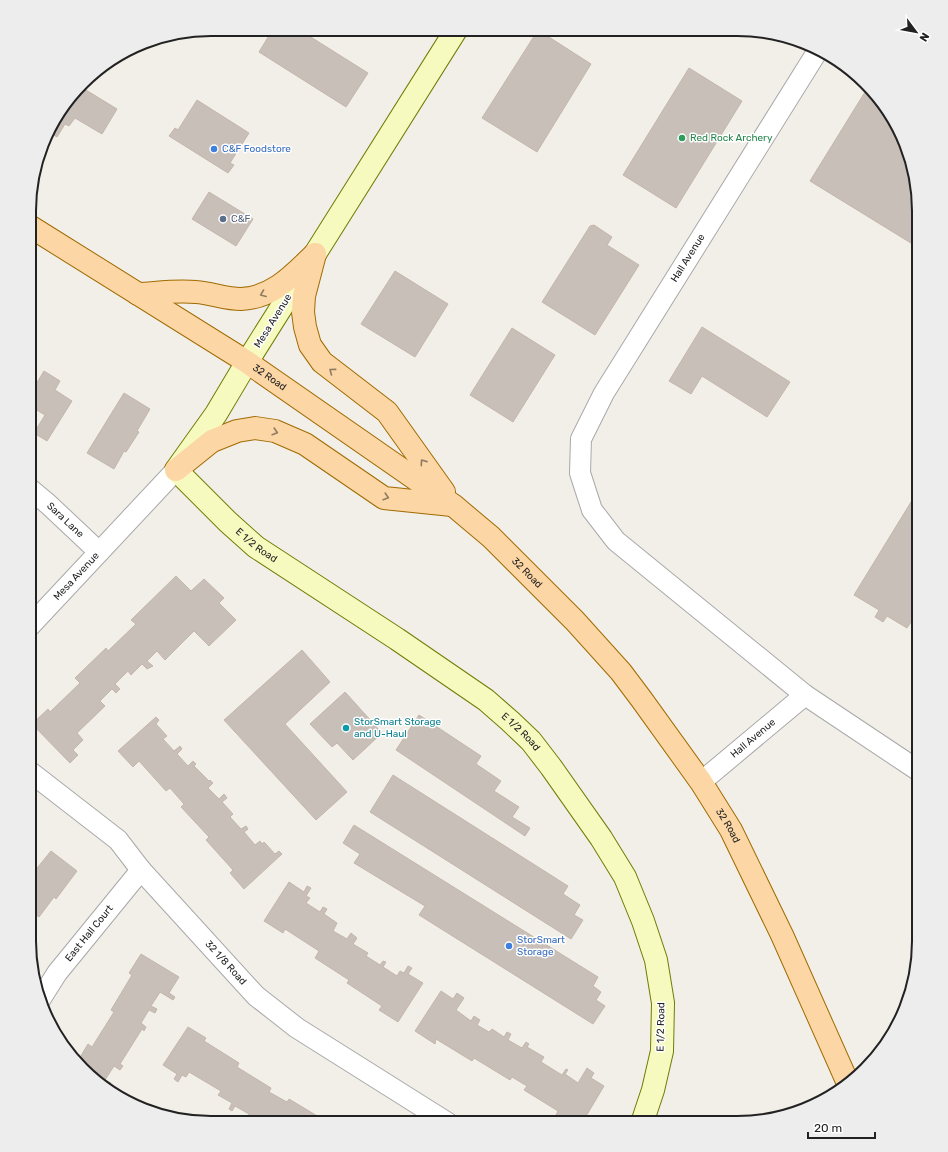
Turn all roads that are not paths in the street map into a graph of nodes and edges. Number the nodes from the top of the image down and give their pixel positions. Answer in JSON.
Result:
{"nodes":[{"id":1,"x":452,"y":36,"type":"edge"},
{"id":2,"x":815,"y":55,"type":"edge"},
{"id":3,"x":36,"y":231,"type":"edge"},
{"id":4,"x":315,"y":254,"type":"junction"},
{"id":5,"x":138,"y":294,"type":"junction"},
{"id":6,"x":247,"y":362,"type":"junction"},
{"id":7,"x":176,"y":470,"type":"junction"},
{"id":8,"x":36,"y":494,"type":"edge"},
{"id":9,"x":453,"y":505,"type":"junction"},
{"id":10,"x":99,"y":552,"type":"junction"},
{"id":11,"x":36,"y":620,"type":"edge"},
{"id":12,"x":805,"y":694,"type":"junction"},
{"id":13,"x":912,"y":766,"type":"edge"},
{"id":14,"x":36,"y":776,"type":"edge"},
{"id":15,"x":701,"y":782,"type":"junction"},
{"id":16,"x":141,"y":870,"type":"junction"},
{"id":17,"x":44,"y":994,"type":"edge"},
{"id":18,"x":846,"y":1078,"type":"edge"},
{"id":19,"x":437,"y":1116,"type":"edge"},
{"id":20,"x":644,"y":1116,"type":"edge"}],
"edges":[{"from":1,"to":4,"type":"street","name":"Mesa Avenue"},
{"from":2,"to":12,"type":"street","name":"Hall Avenue"},
{"from":3,"to":5,"type":"main road","name":"32 Road"},
{"from":4,"to":5,"type":"main road","one_way":true},
{"from":4,"to":6,"type":"street","name":"Mesa Avenue"},
{"from":9,"to":4,"type":"main road","one_way":true},
{"from":5,"to":6,"type":"main road","name":"32 Road"},
{"from":6,"to":7,"type":"street","name":"Mesa Avenue"},
{"from":6,"to":9,"type":"main road","name":"32 Road"},
{"from":7,"to":9,"type":"main road","one_way":true},
{"from":7,"to":10,"type":"street","name":"Mesa Avenue"},
{"from":7,"to":20,"type":"street","name":"E 1/2 Road"},
{"from":8,"to":10,"type":"street","name":"Sara Lane"},
{"from":9,"to":15,"type":"main road","name":"32 Road"},
{"from":10,"to":11,"type":"street","name":"Mesa Avenue"},
{"from":12,"to":13,"type":"street"},
{"from":12,"to":15,"type":"street","name":"Hall Avenue"},
{"from":14,"to":16,"type":"street","name":"32 1/8 Road"},
{"from":15,"to":18,"type":"main road","name":"32 Road"},
{"from":16,"to":17,"type":"street","name":"East Hall Court"},
{"from":16,"to":19,"type":"street","name":"32 1/8 Road"}]}
